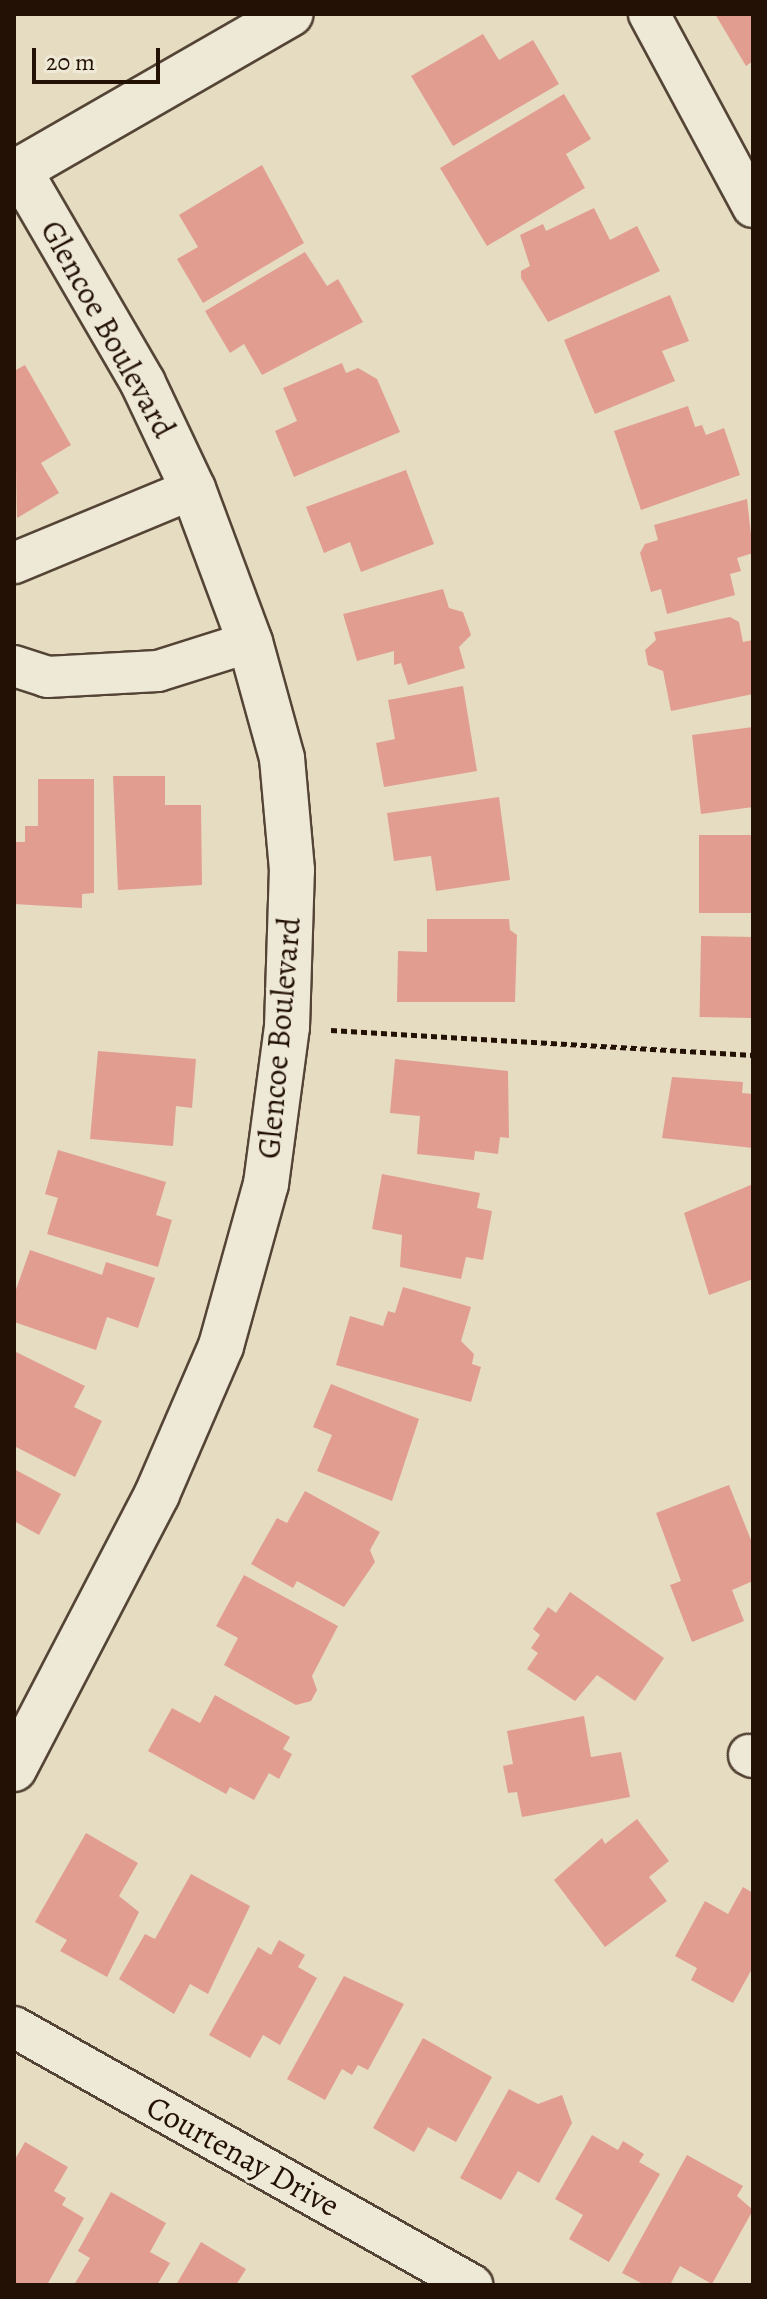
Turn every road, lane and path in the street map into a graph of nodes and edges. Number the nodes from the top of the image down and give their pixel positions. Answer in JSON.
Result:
{"nodes":[{"id":1,"x":290,"y":14,"type":"edge"},
{"id":2,"x":649,"y":14,"type":"edge"},
{"id":3,"x":17,"y":172,"type":"edge"},
{"id":4,"x":750,"y":193,"type":"edge"},
{"id":5,"x":193,"y":489,"type":"junction"},
{"id":6,"x":14,"y":563,"type":"edge"},
{"id":7,"x":250,"y":642,"type":"junction"},
{"id":8,"x":14,"y":666,"type":"edge"},
{"id":9,"x":287,"y":1027,"type":"junction"},
{"id":10,"x":753,"y":1055,"type":"edge"},
{"id":11,"x":14,"y":1769,"type":"edge"},
{"id":12,"x":14,"y":2027,"type":"edge"},
{"id":13,"x":472,"y":2285,"type":"edge"}],
"edges":[{"from":1,"to":3,"type":"street"},
{"from":2,"to":4,"type":"street"},
{"from":3,"to":5,"type":"street","name":"Glencoe Boulevard"},
{"from":5,"to":6,"type":"street"},
{"from":5,"to":7,"type":"street","name":"Glencoe Boulevard"},
{"from":7,"to":8,"type":"street"},
{"from":7,"to":9,"type":"street","name":"Glencoe Boulevard"},
{"from":9,"to":10,"type":"path"},
{"from":9,"to":11,"type":"street","name":"Glencoe Boulevard"},
{"from":12,"to":13,"type":"street","name":"Courtenay Drive"}]}
